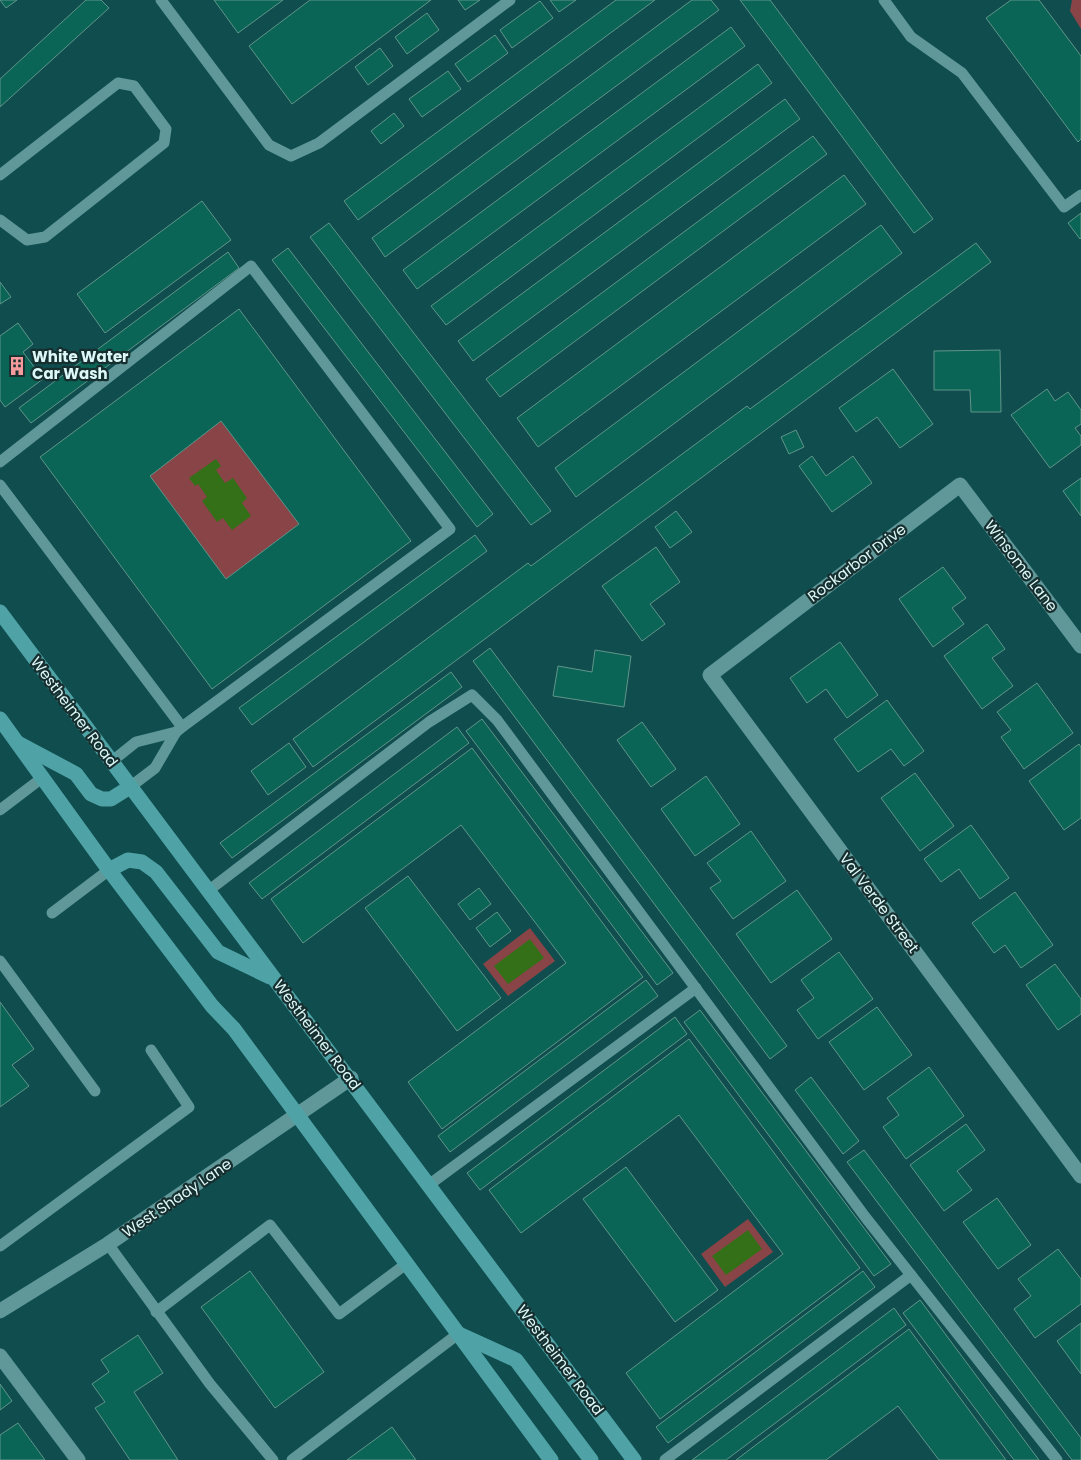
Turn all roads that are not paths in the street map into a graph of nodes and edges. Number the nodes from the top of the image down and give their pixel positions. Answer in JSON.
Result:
{"nodes":[{"id":1,"x":160,"y":0,"type":"edge"},
{"id":2,"x":510,"y":0,"type":"edge"},
{"id":3,"x":884,"y":0,"type":"edge"},
{"id":4,"x":0,"y":174,"type":"edge"},
{"id":5,"x":1081,"y":195,"type":"edge"},
{"id":6,"x":0,"y":220,"type":"edge"},
{"id":7,"x":0,"y":462,"type":"edge"},
{"id":8,"x":0,"y":485,"type":"edge"},
{"id":9,"x":960,"y":485,"type":"joint"},
{"id":10,"x":0,"y":612,"type":"edge"},
{"id":11,"x":0,"y":633,"type":"edge"},
{"id":12,"x":16,"y":633,"type":"junction"},
{"id":13,"x":754,"y":642,"type":"joint"},
{"id":14,"x":1081,"y":646,"type":"edge"},
{"id":15,"x":0,"y":719,"type":"edge"},
{"id":16,"x":179,"y":730,"type":"junction"},
{"id":17,"x":17,"y":742,"type":"junction"},
{"id":18,"x":111,"y":762,"type":"junction"},
{"id":19,"x":42,"y":778,"type":"junction"},
{"id":20,"x":130,"y":786,"type":"junction"},
{"id":21,"x":0,"y":810,"type":"edge"},
{"id":22,"x":109,"y":870,"type":"junction"},
{"id":23,"x":208,"y":891,"type":"junction"},
{"id":24,"x":52,"y":913,"type":"dead end"},
{"id":25,"x":0,"y":961,"type":"edge"},
{"id":26,"x":274,"y":979,"type":"junction"},
{"id":27,"x":696,"y":988,"type":"junction"},
{"id":28,"x":151,"y":1050,"type":"dead end"},
{"id":29,"x":351,"y":1078,"type":"junction"},
{"id":30,"x":95,"y":1091,"type":"dead end"},
{"id":31,"x":297,"y":1117,"type":"junction"},
{"id":32,"x":1081,"y":1176,"type":"edge"},
{"id":33,"x":430,"y":1184,"type":"junction"},
{"id":34,"x":108,"y":1244,"type":"junction"},
{"id":35,"x":0,"y":1246,"type":"edge"},
{"id":36,"x":406,"y":1264,"type":"junction"},
{"id":37,"x":911,"y":1275,"type":"junction"},
{"id":38,"x":0,"y":1311,"type":"edge"},
{"id":39,"x":156,"y":1312,"type":"junction"},
{"id":40,"x":458,"y":1334,"type":"junction"},
{"id":41,"x":0,"y":1356,"type":"edge"},
{"id":42,"x":78,"y":1460,"type":"edge"},
{"id":43,"x":273,"y":1460,"type":"edge"},
{"id":44,"x":292,"y":1460,"type":"edge"},
{"id":45,"x":551,"y":1460,"type":"edge"},
{"id":46,"x":591,"y":1460,"type":"edge"},
{"id":47,"x":634,"y":1460,"type":"edge"},
{"id":48,"x":665,"y":1460,"type":"edge"},
{"id":49,"x":1057,"y":1460,"type":"edge"}],
"edges":[{"from":1,"to":2,"type":"lane"},
{"from":3,"to":5,"type":"lane"},
{"from":4,"to":6,"type":"lane"},
{"from":7,"to":16,"type":"lane"},
{"from":8,"to":16,"type":"lane"},
{"from":9,"to":13,"type":"street","name":"Rockarbor Drive"},
{"from":9,"to":14,"type":"street","name":"Winsome Lane"},
{"from":10,"to":12,"type":"main road","name":"Westheimer Road"},
{"from":11,"to":12,"type":"main road"},
{"from":12,"to":18,"type":"main road","name":"Westheimer Road"},
{"from":13,"to":32,"type":"street","name":"Val Verde Street"},
{"from":15,"to":17,"type":"main road"},
{"from":16,"to":18,"type":"lane"},
{"from":16,"to":20,"type":"lane"},
{"from":17,"to":19,"type":"main road"},
{"from":17,"to":20,"type":"main road"},
{"from":18,"to":20,"type":"main road","name":"Westheimer Road"},
{"from":19,"to":21,"type":"lane"},
{"from":19,"to":22,"type":"main road"},
{"from":20,"to":23,"type":"main road","name":"Westheimer Road"},
{"from":22,"to":24,"type":"lane"},
{"from":22,"to":26,"type":"main road"},
{"from":22,"to":31,"type":"main road"},
{"from":23,"to":26,"type":"main road","name":"Westheimer Road"},
{"from":23,"to":27,"type":"lane"},
{"from":25,"to":30,"type":"lane"},
{"from":26,"to":29,"type":"main road","name":"Westheimer Road"},
{"from":27,"to":33,"type":"lane"},
{"from":27,"to":37,"type":"lane"},
{"from":28,"to":35,"type":"lane"},
{"from":29,"to":31,"type":"street","name":"West Shady Lane"},
{"from":29,"to":33,"type":"main road","name":"Westheimer Road"},
{"from":31,"to":34,"type":"street","name":"West Shady Lane"},
{"from":31,"to":36,"type":"main road"},
{"from":33,"to":47,"type":"main road","name":"Westheimer Road"},
{"from":34,"to":38,"type":"street","name":"West Shady Lane"},
{"from":34,"to":39,"type":"lane"},
{"from":36,"to":39,"type":"lane"},
{"from":36,"to":40,"type":"main road"},
{"from":37,"to":48,"type":"lane"},
{"from":37,"to":49,"type":"lane"},
{"from":39,"to":43,"type":"lane"},
{"from":40,"to":44,"type":"lane"},
{"from":40,"to":45,"type":"main road"},
{"from":40,"to":46,"type":"main road"},
{"from":41,"to":42,"type":"street"}]}
